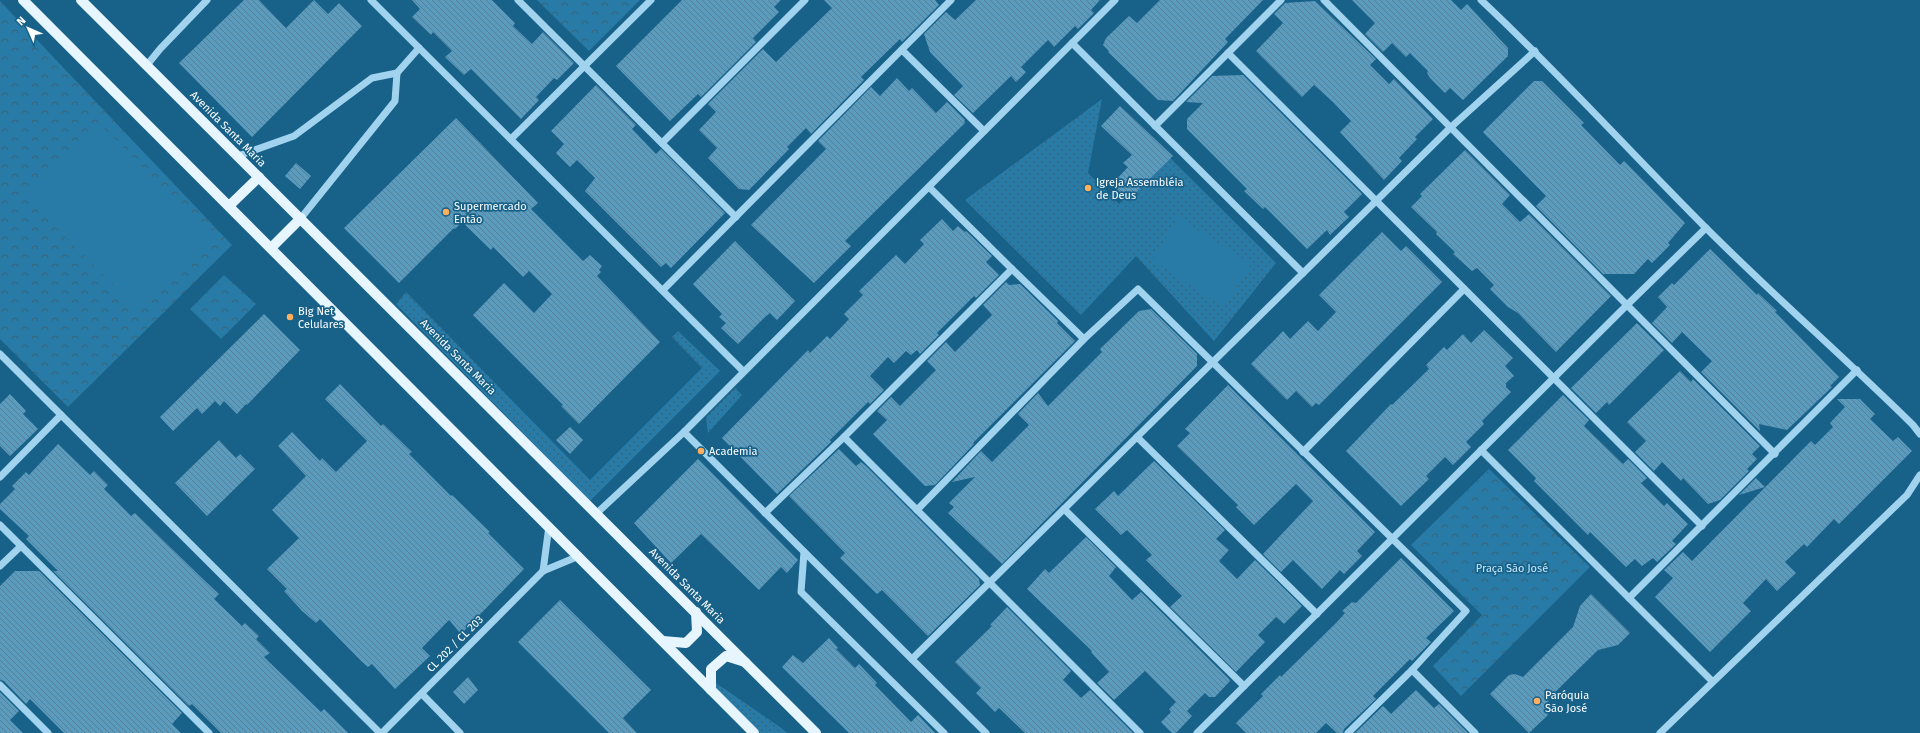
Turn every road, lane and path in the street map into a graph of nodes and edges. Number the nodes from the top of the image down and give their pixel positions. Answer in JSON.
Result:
{"nodes":[{"id":1,"x":23,"y":0,"type":"edge"},
{"id":2,"x":82,"y":0,"type":"edge"},
{"id":3,"x":207,"y":0,"type":"edge"},
{"id":4,"x":371,"y":0,"type":"edge"},
{"id":5,"x":518,"y":0,"type":"edge"},
{"id":6,"x":651,"y":0,"type":"edge"},
{"id":7,"x":805,"y":0,"type":"edge"},
{"id":8,"x":951,"y":0,"type":"edge"},
{"id":9,"x":1115,"y":0,"type":"edge"},
{"id":10,"x":1281,"y":0,"type":"edge"},
{"id":11,"x":1324,"y":0,"type":"edge"},
{"id":12,"x":1481,"y":0,"type":"edge"},
{"id":13,"x":1072,"y":43,"type":"junction"},
{"id":14,"x":419,"y":48,"type":"junction"},
{"id":15,"x":902,"y":50,"type":"junction"},
{"id":16,"x":1535,"y":51,"type":"junction"},
{"id":17,"x":1228,"y":53,"type":"junction"},
{"id":18,"x":147,"y":65,"type":"junction"},
{"id":19,"x":585,"y":66,"type":"junction"},
{"id":20,"x":397,"y":73,"type":"junction"},
{"id":21,"x":1155,"y":126,"type":"junction"},
{"id":22,"x":1450,"y":128,"type":"junction"},
{"id":23,"x":984,"y":131,"type":"junction"},
{"id":24,"x":511,"y":139,"type":"junction"},
{"id":25,"x":662,"y":143,"type":"junction"},
{"id":26,"x":238,"y":156,"type":"junction"},
{"id":27,"x":259,"y":177,"type":"junction"},
{"id":28,"x":929,"y":187,"type":"junction"},
{"id":29,"x":1376,"y":201,"type":"junction"},
{"id":30,"x":229,"y":206,"type":"junction"},
{"id":31,"x":736,"y":217,"type":"junction"},
{"id":32,"x":301,"y":218,"type":"junction"},
{"id":33,"x":1706,"y":228,"type":"junction"},
{"id":34,"x":271,"y":248,"type":"junction"},
{"id":35,"x":1012,"y":269,"type":"junction"},
{"id":36,"x":1303,"y":273,"type":"junction"},
{"id":37,"x":663,"y":290,"type":"junction"},
{"id":38,"x":1464,"y":290,"type":"junction"},
{"id":39,"x":1627,"y":305,"type":"junction"},
{"id":40,"x":1084,"y":339,"type":"junction"},
{"id":41,"x":0,"y":354,"type":"edge"},
{"id":42,"x":1212,"y":362,"type":"junction"},
{"id":43,"x":1857,"y":370,"type":"junction"},
{"id":44,"x":743,"y":371,"type":"junction"},
{"id":45,"x":1553,"y":378,"type":"junction"},
{"id":46,"x":61,"y":414,"type":"junction"},
{"id":47,"x":684,"y":432,"type":"junction"},
{"id":48,"x":1920,"y":434,"type":"edge"},
{"id":49,"x":1137,"y":436,"type":"junction"},
{"id":50,"x":844,"y":437,"type":"junction"},
{"id":51,"x":1481,"y":450,"type":"junction"},
{"id":52,"x":1303,"y":452,"type":"junction"},
{"id":53,"x":1774,"y":454,"type":"junction"},
{"id":54,"x":1920,"y":475,"type":"edge"},
{"id":55,"x":0,"y":477,"type":"edge"},
{"id":56,"x":1064,"y":509,"type":"junction"},
{"id":57,"x":917,"y":510,"type":"junction"},
{"id":58,"x":597,"y":513,"type":"junction"},
{"id":59,"x":765,"y":513,"type":"junction"},
{"id":60,"x":0,"y":525,"type":"edge"},
{"id":61,"x":549,"y":526,"type":"junction"},
{"id":62,"x":1702,"y":526,"type":"junction"},
{"id":63,"x":1391,"y":540,"type":"junction"},
{"id":64,"x":21,"y":546,"type":"junction"},
{"id":65,"x":804,"y":552,"type":"junction"},
{"id":66,"x":579,"y":556,"type":"junction"},
{"id":67,"x":0,"y":566,"type":"edge"},
{"id":68,"x":543,"y":571,"type":"junction"},
{"id":69,"x":989,"y":582,"type":"junction"},
{"id":70,"x":1629,"y":598,"type":"junction"},
{"id":71,"x":696,"y":612,"type":"junction"},
{"id":72,"x":1317,"y":614,"type":"junction"},
{"id":73,"x":663,"y":641,"type":"junction"},
{"id":74,"x":912,"y":658,"type":"junction"},
{"id":75,"x":747,"y":663,"type":"junction"},
{"id":76,"x":1412,"y":670,"type":"junction"},
{"id":77,"x":1712,"y":681,"type":"junction"},
{"id":78,"x":0,"y":685,"type":"edge"},
{"id":79,"x":1244,"y":686,"type":"junction"},
{"id":80,"x":711,"y":690,"type":"junction"},
{"id":81,"x":422,"y":694,"type":"junction"},
{"id":82,"x":48,"y":733,"type":"edge"},
{"id":83,"x":209,"y":733,"type":"edge"},
{"id":84,"x":381,"y":733,"type":"edge"},
{"id":85,"x":460,"y":733,"type":"edge"},
{"id":86,"x":754,"y":733,"type":"edge"},
{"id":87,"x":816,"y":733,"type":"edge"},
{"id":88,"x":944,"y":733,"type":"edge"},
{"id":89,"x":986,"y":733,"type":"edge"},
{"id":90,"x":1140,"y":733,"type":"edge"},
{"id":91,"x":1197,"y":733,"type":"edge"},
{"id":92,"x":1348,"y":733,"type":"edge"},
{"id":93,"x":1475,"y":733,"type":"edge"},
{"id":94,"x":1660,"y":733,"type":"edge"}],
"edges":[{"from":1,"to":30,"type":"main road"},
{"from":2,"to":18,"type":"main road","name":"Avenida Santa Maria"},
{"from":3,"to":18,"type":"street"},
{"from":4,"to":14,"type":"street"},
{"from":5,"to":19,"type":"street"},
{"from":6,"to":19,"type":"street"},
{"from":7,"to":25,"type":"street"},
{"from":8,"to":15,"type":"street"},
{"from":9,"to":13,"type":"street"},
{"from":10,"to":17,"type":"street"},
{"from":11,"to":22,"type":"street"},
{"from":12,"to":16,"type":"street"},
{"from":13,"to":21,"type":"street"},
{"from":13,"to":23,"type":"street"},
{"from":14,"to":20,"type":"street"},
{"from":14,"to":24,"type":"street"},
{"from":15,"to":23,"type":"street"},
{"from":15,"to":31,"type":"street"},
{"from":16,"to":22,"type":"street"},
{"from":16,"to":33,"type":"street"},
{"from":17,"to":21,"type":"street"},
{"from":17,"to":29,"type":"street"},
{"from":18,"to":26,"type":"main road","name":"Avenida Santa Maria"},
{"from":19,"to":24,"type":"street"},
{"from":19,"to":25,"type":"street"},
{"from":20,"to":26,"type":"street"},
{"from":20,"to":32,"type":"street"},
{"from":21,"to":36,"type":"street"},
{"from":22,"to":29,"type":"street"},
{"from":22,"to":39,"type":"street"},
{"from":23,"to":28,"type":"street"},
{"from":24,"to":37,"type":"street"},
{"from":25,"to":31,"type":"street"},
{"from":26,"to":27,"type":"main road","name":"Avenida Santa Maria"},
{"from":27,"to":30,"type":"main road"},
{"from":27,"to":32,"type":"main road","name":"Avenida Santa Maria"},
{"from":28,"to":35,"type":"street"},
{"from":28,"to":44,"type":"street"},
{"from":29,"to":36,"type":"street"},
{"from":29,"to":38,"type":"street"},
{"from":30,"to":34,"type":"main road"},
{"from":31,"to":37,"type":"street"},
{"from":32,"to":34,"type":"main road"},
{"from":32,"to":58,"type":"main road","name":"Avenida Santa Maria"},
{"from":33,"to":39,"type":"street"},
{"from":33,"to":43,"type":"street"},
{"from":34,"to":61,"type":"main road"},
{"from":35,"to":40,"type":"street"},
{"from":35,"to":50,"type":"street"},
{"from":36,"to":42,"type":"street"},
{"from":37,"to":44,"type":"street"},
{"from":38,"to":45,"type":"street"},
{"from":38,"to":52,"type":"street"},
{"from":39,"to":45,"type":"street"},
{"from":39,"to":53,"type":"street"},
{"from":40,"to":42,"type":"street"},
{"from":40,"to":57,"type":"street"},
{"from":41,"to":46,"type":"street"},
{"from":42,"to":49,"type":"street"},
{"from":42,"to":52,"type":"street"},
{"from":43,"to":48,"type":"street"},
{"from":43,"to":53,"type":"street"},
{"from":44,"to":47,"type":"street"},
{"from":45,"to":51,"type":"street"},
{"from":45,"to":62,"type":"street"},
{"from":46,"to":55,"type":"street"},
{"from":46,"to":84,"type":"street"},
{"from":47,"to":58,"type":"street"},
{"from":47,"to":59,"type":"street"},
{"from":49,"to":56,"type":"street"},
{"from":49,"to":72,"type":"street"},
{"from":50,"to":57,"type":"street"},
{"from":50,"to":59,"type":"street"},
{"from":51,"to":63,"type":"street"},
{"from":51,"to":70,"type":"street"},
{"from":52,"to":63,"type":"street"},
{"from":53,"to":62,"type":"street"},
{"from":54,"to":77,"type":"street"},
{"from":56,"to":69,"type":"street"},
{"from":56,"to":79,"type":"street"},
{"from":57,"to":69,"type":"street"},
{"from":58,"to":71,"type":"main road","name":"Avenida Santa Maria"},
{"from":59,"to":65,"type":"street"},
{"from":60,"to":64,"type":"street"},
{"from":61,"to":66,"type":"main road"},
{"from":61,"to":68,"type":"street"},
{"from":62,"to":70,"type":"street"},
{"from":63,"to":72,"type":"street"},
{"from":63,"to":76,"type":"street"},
{"from":64,"to":67,"type":"street"},
{"from":64,"to":83,"type":"street"},
{"from":65,"to":74,"type":"street"},
{"from":65,"to":88,"type":"street"},
{"from":66,"to":68,"type":"street"},
{"from":66,"to":73,"type":"main road"},
{"from":68,"to":81,"type":"street","name":"CL 202 / CL 203"},
{"from":69,"to":74,"type":"street"},
{"from":69,"to":90,"type":"street"},
{"from":70,"to":77,"type":"street"},
{"from":71,"to":73,"type":"main road"},
{"from":71,"to":75,"type":"main road","name":"Avenida Santa Maria"},
{"from":72,"to":79,"type":"street"},
{"from":73,"to":80,"type":"main road"},
{"from":74,"to":89,"type":"street"},
{"from":75,"to":80,"type":"main road"},
{"from":75,"to":87,"type":"main road","name":"Avenida Santa Maria"},
{"from":76,"to":92,"type":"street"},
{"from":76,"to":93,"type":"street"},
{"from":77,"to":94,"type":"street"},
{"from":78,"to":82,"type":"street"},
{"from":79,"to":91,"type":"street"},
{"from":80,"to":86,"type":"main road"},
{"from":81,"to":84,"type":"street","name":"CL 202 / CL 203"},
{"from":81,"to":85,"type":"street"}]}
